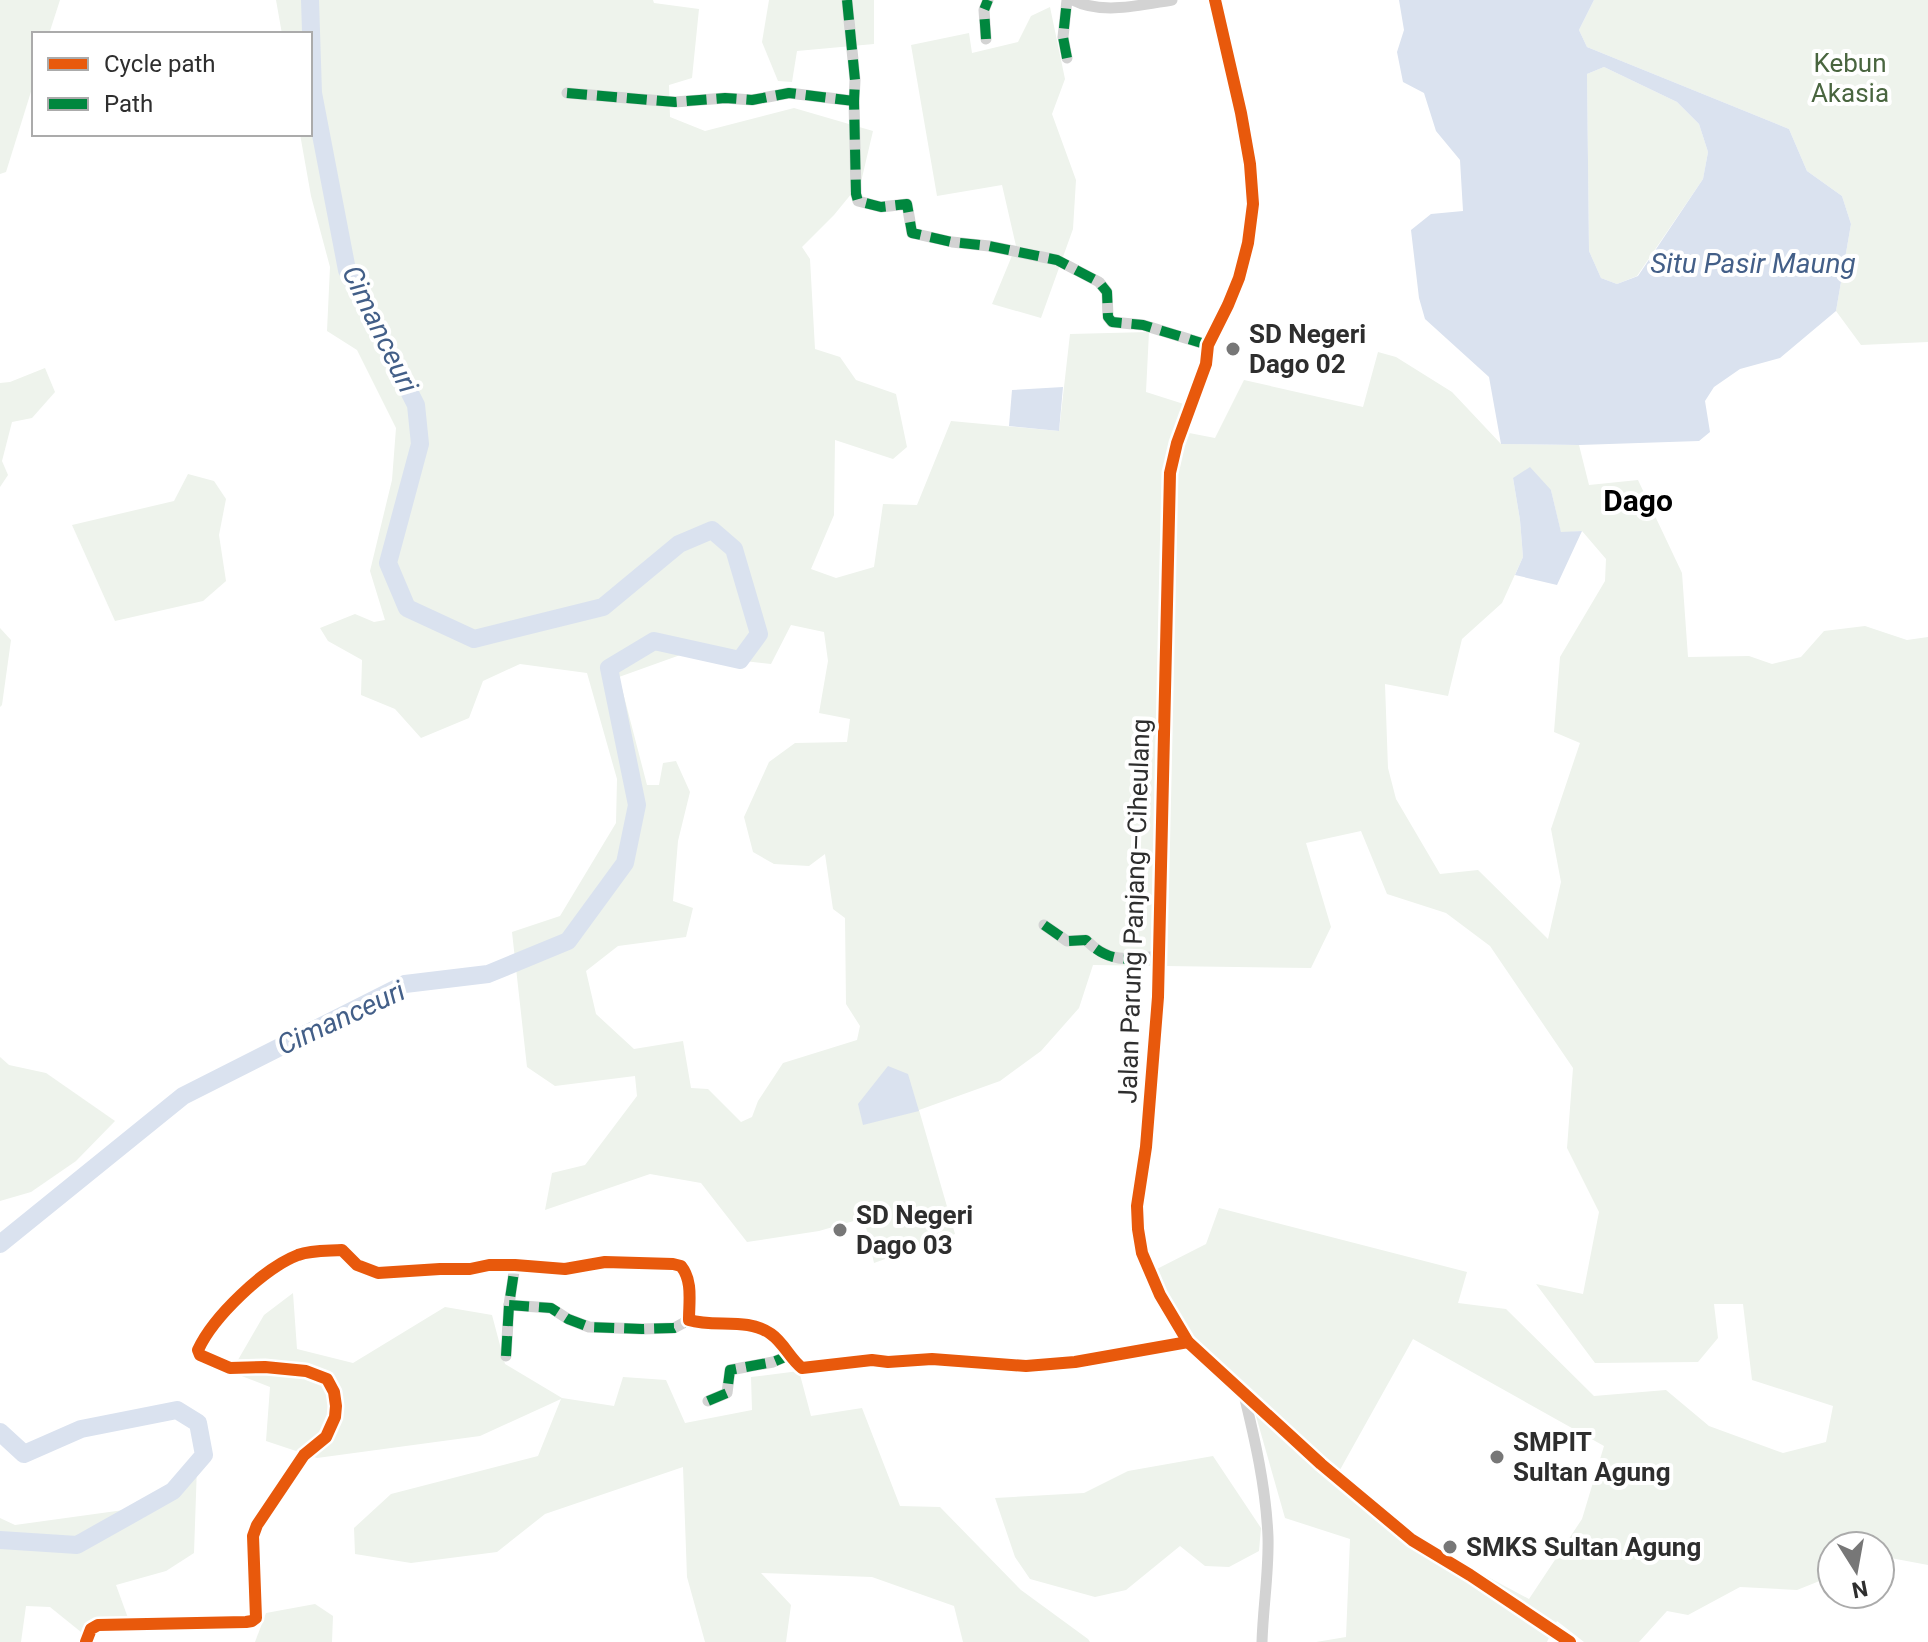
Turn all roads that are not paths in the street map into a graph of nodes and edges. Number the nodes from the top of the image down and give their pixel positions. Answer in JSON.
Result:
{"nodes":[{"id":1,"x":847,"y":0,"type":"edge"},
{"id":2,"x":988,"y":0,"type":"edge"},
{"id":3,"x":1070,"y":0,"type":"edge"},
{"id":4,"x":1172,"y":0,"type":"edge"},
{"id":5,"x":1215,"y":0,"type":"edge"},
{"id":6,"x":986,"y":39,"type":"dead end"},
{"id":7,"x":1067,"y":58,"type":"dead end"},
{"id":8,"x":567,"y":93,"type":"dead end"},
{"id":9,"x":854,"y":101,"type":"junction"},
{"id":10,"x":1208,"y":345,"type":"junction"},
{"id":11,"x":1044,"y":925,"type":"dead end"},
{"id":12,"x":1158,"y":956,"type":"junction"},
{"id":13,"x":515,"y":1265,"type":"junction"},
{"id":14,"x":509,"y":1305,"type":"junction"},
{"id":15,"x":689,"y":1320,"type":"junction"},
{"id":16,"x":1188,"y":1342,"type":"junction"},
{"id":17,"x":790,"y":1355,"type":"junction"},
{"id":18,"x":506,"y":1356,"type":"dead end"},
{"id":19,"x":1243,"y":1391,"type":"junction"},
{"id":20,"x":708,"y":1401,"type":"dead end"},
{"id":21,"x":86,"y":1642,"type":"edge"},
{"id":22,"x":1262,"y":1642,"type":"edge"},
{"id":23,"x":1570,"y":1642,"type":"edge"}],
"edges":[{"from":1,"to":9,"type":"street"},
{"from":2,"to":6,"type":"street"},
{"from":3,"to":4,"type":"street"},
{"from":3,"to":7,"type":"street"},
{"from":5,"to":10,"type":"street","name":"Jalan Parung Panjang–Ciheulang"},
{"from":8,"to":9,"type":"street"},
{"from":9,"to":10,"type":"street"},
{"from":10,"to":12,"type":"street","name":"Jalan Parung Panjang–Ciheulang"},
{"from":11,"to":12,"type":"street"},
{"from":12,"to":16,"type":"street","name":"Jalan Parung Panjang–Ciheulang"},
{"from":13,"to":14,"type":"street"},
{"from":13,"to":15,"type":"street"},
{"from":13,"to":21,"type":"street"},
{"from":14,"to":15,"type":"street"},
{"from":14,"to":18,"type":"street"},
{"from":15,"to":17,"type":"street"},
{"from":16,"to":17,"type":"street"},
{"from":16,"to":19,"type":"street","name":"Jalan Parung Panjang–Ciheulang"},
{"from":17,"to":20,"type":"street"},
{"from":19,"to":22,"type":"street"},
{"from":19,"to":23,"type":"street","name":"Jalan Parung Panjang–Ciheulang"}]}
